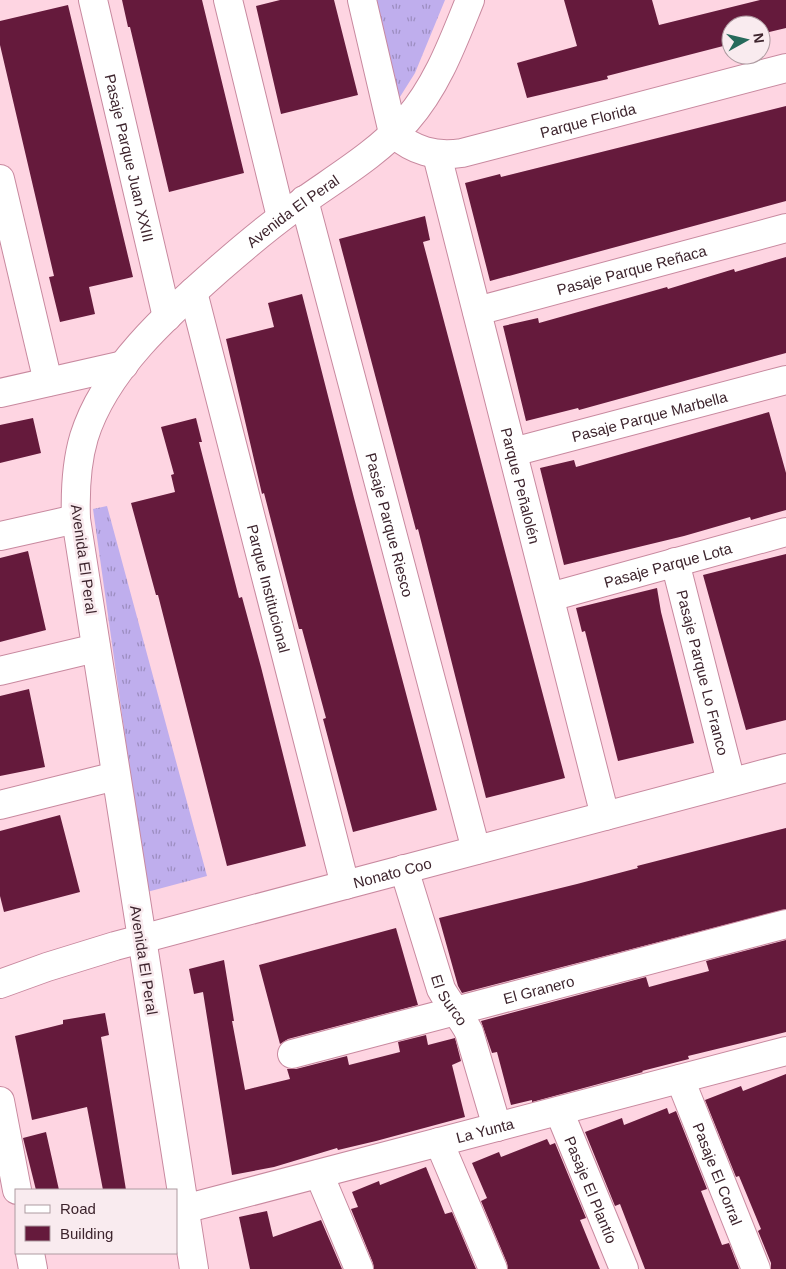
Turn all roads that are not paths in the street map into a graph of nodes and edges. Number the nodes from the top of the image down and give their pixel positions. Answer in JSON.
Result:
{"nodes":[{"id":1,"x":92,"y":0,"type":"edge"},
{"id":2,"x":228,"y":0,"type":"edge"},
{"id":3,"x":362,"y":0,"type":"edge"},
{"id":4,"x":470,"y":0,"type":"edge"},
{"id":5,"x":786,"y":68,"type":"edge"},
{"id":6,"x":393,"y":133,"type":"junction"},
{"id":7,"x":438,"y":155,"type":"junction"},
{"id":8,"x":0,"y":179,"type":"edge"},
{"id":9,"x":304,"y":200,"type":"junction"},
{"id":10,"x":281,"y":218,"type":"junction"},
{"id":11,"x":786,"y":228,"type":"edge"},
{"id":12,"x":193,"y":292,"type":"junction"},
{"id":13,"x":477,"y":311,"type":"junction"},
{"id":14,"x":167,"y":317,"type":"junction"},
{"id":15,"x":124,"y":365,"type":"junction"},
{"id":16,"x":786,"y":380,"type":"edge"},
{"id":17,"x":48,"y":382,"type":"junction"},
{"id":18,"x":0,"y":393,"type":"edge"},
{"id":19,"x":513,"y":452,"type":"junction"},
{"id":20,"x":76,"y":519,"type":"junction"},
{"id":21,"x":786,"y":532,"type":"edge"},
{"id":22,"x":0,"y":536,"type":"edge"},
{"id":23,"x":676,"y":562,"type":"junction"},
{"id":24,"x":550,"y":597,"type":"junction"},
{"id":25,"x":96,"y":648,"type":"junction"},
{"id":26,"x":0,"y":671,"type":"edge"},
{"id":27,"x":786,"y":768,"type":"edge"},
{"id":28,"x":116,"y":776,"type":"junction"},
{"id":29,"x":731,"y":782,"type":"junction"},
{"id":30,"x":0,"y":805,"type":"edge"},
{"id":31,"x":605,"y":816,"type":"junction"},
{"id":32,"x":476,"y":850,"type":"junction"},
{"id":33,"x":404,"y":869,"type":"junction"},
{"id":34,"x":345,"y":885,"type":"junction"},
{"id":35,"x":786,"y":924,"type":"edge"},
{"id":36,"x":141,"y":939,"type":"junction"},
{"id":37,"x":0,"y":984,"type":"edge"},
{"id":38,"x":455,"y":1011,"type":"junction"},
{"id":39,"x":786,"y":1051,"type":"edge"},
{"id":40,"x":292,"y":1054,"type":"dead end"},
{"id":41,"x":680,"y":1079,"type":"junction"},
{"id":42,"x":0,"y":1101,"type":"edge"},
{"id":43,"x":559,"y":1111,"type":"junction"},
{"id":44,"x":497,"y":1127,"type":"junction"},
{"id":45,"x":439,"y":1142,"type":"junction"},
{"id":46,"x":10,"y":1174,"type":"edge"},
{"id":47,"x":319,"y":1174,"type":"junction"},
{"id":48,"x":184,"y":1209,"type":"junction"},
{"id":49,"x":30,"y":1254,"type":"edge"},
{"id":50,"x":33,"y":1269,"type":"edge"},
{"id":51,"x":194,"y":1269,"type":"edge"},
{"id":52,"x":359,"y":1269,"type":"edge"},
{"id":53,"x":492,"y":1269,"type":"edge"},
{"id":54,"x":624,"y":1269,"type":"edge"},
{"id":55,"x":756,"y":1269,"type":"edge"}],
"edges":[{"from":1,"to":14,"type":"street","name":"Pasaje Parque Juan XXIII"},
{"from":2,"to":10,"type":"street"},
{"from":3,"to":6,"type":"street"},
{"from":4,"to":6,"type":"street","name":"Avenida El Peral"},
{"from":5,"to":7,"type":"street","name":"Parque Florida"},
{"from":6,"to":7,"type":"street","name":"Parque Florida"},
{"from":6,"to":9,"type":"street","name":"Avenida El Peral"},
{"from":7,"to":13,"type":"street","name":"Parque Peñalolén"},
{"from":8,"to":17,"type":"street"},
{"from":9,"to":10,"type":"street","name":"Avenida El Peral"},
{"from":9,"to":32,"type":"street","name":"Pasaje Parque Riesco"},
{"from":10,"to":12,"type":"street","name":"Avenida El Peral"},
{"from":11,"to":13,"type":"street","name":"Pasaje Parque Reñaca"},
{"from":12,"to":14,"type":"street","name":"Avenida El Peral"},
{"from":12,"to":34,"type":"street","name":"Parque Institucional"},
{"from":13,"to":19,"type":"street","name":"Parque Peñalolén"},
{"from":14,"to":15,"type":"street","name":"Avenida El Peral"},
{"from":15,"to":17,"type":"street"},
{"from":15,"to":20,"type":"street","name":"Avenida El Peral"},
{"from":16,"to":19,"type":"street","name":"Pasaje Parque Marbella"},
{"from":17,"to":18,"type":"street"},
{"from":19,"to":24,"type":"street","name":"Parque Peñalolén"},
{"from":20,"to":22,"type":"street"},
{"from":20,"to":25,"type":"street","name":"Avenida El Peral"},
{"from":21,"to":23,"type":"street","name":"Pasaje Parque Lota"},
{"from":23,"to":24,"type":"street","name":"Pasaje Parque Lota"},
{"from":23,"to":29,"type":"street","name":"Pasaje Parque Lo Franco"},
{"from":24,"to":31,"type":"street","name":"Parque Peñalolén"},
{"from":25,"to":26,"type":"street"},
{"from":25,"to":28,"type":"street","name":"Avenida El Peral"},
{"from":27,"to":29,"type":"street","name":"Nonato Coo"},
{"from":28,"to":30,"type":"street"},
{"from":28,"to":36,"type":"street","name":"Avenida El Peral"},
{"from":29,"to":31,"type":"street","name":"Nonato Coo"},
{"from":31,"to":32,"type":"street","name":"Nonato Coo"},
{"from":32,"to":33,"type":"street","name":"Nonato Coo"},
{"from":33,"to":34,"type":"street","name":"Nonato Coo"},
{"from":33,"to":38,"type":"street","name":"El Surco"},
{"from":34,"to":36,"type":"street","name":"Nonato Coo"},
{"from":35,"to":38,"type":"street","name":"El Granero"},
{"from":36,"to":37,"type":"street","name":"Nonato Coo"},
{"from":36,"to":48,"type":"street","name":"Avenida El Peral"},
{"from":38,"to":40,"type":"street","name":"El Granero"},
{"from":38,"to":44,"type":"street","name":"El Surco"},
{"from":39,"to":41,"type":"street","name":"La Yunta"},
{"from":41,"to":43,"type":"street","name":"La Yunta"},
{"from":41,"to":55,"type":"street","name":"Pasaje El Corral"},
{"from":42,"to":46,"type":"street"},
{"from":43,"to":44,"type":"street","name":"La Yunta"},
{"from":43,"to":54,"type":"street","name":"Pasaje El Plantío"},
{"from":44,"to":45,"type":"street","name":"La Yunta"},
{"from":45,"to":47,"type":"street","name":"La Yunta"},
{"from":45,"to":53,"type":"street"},
{"from":47,"to":48,"type":"street","name":"La Yunta"},
{"from":47,"to":52,"type":"street"},
{"from":48,"to":51,"type":"street","name":"Avenida El Peral"},
{"from":49,"to":50,"type":"street"}]}
